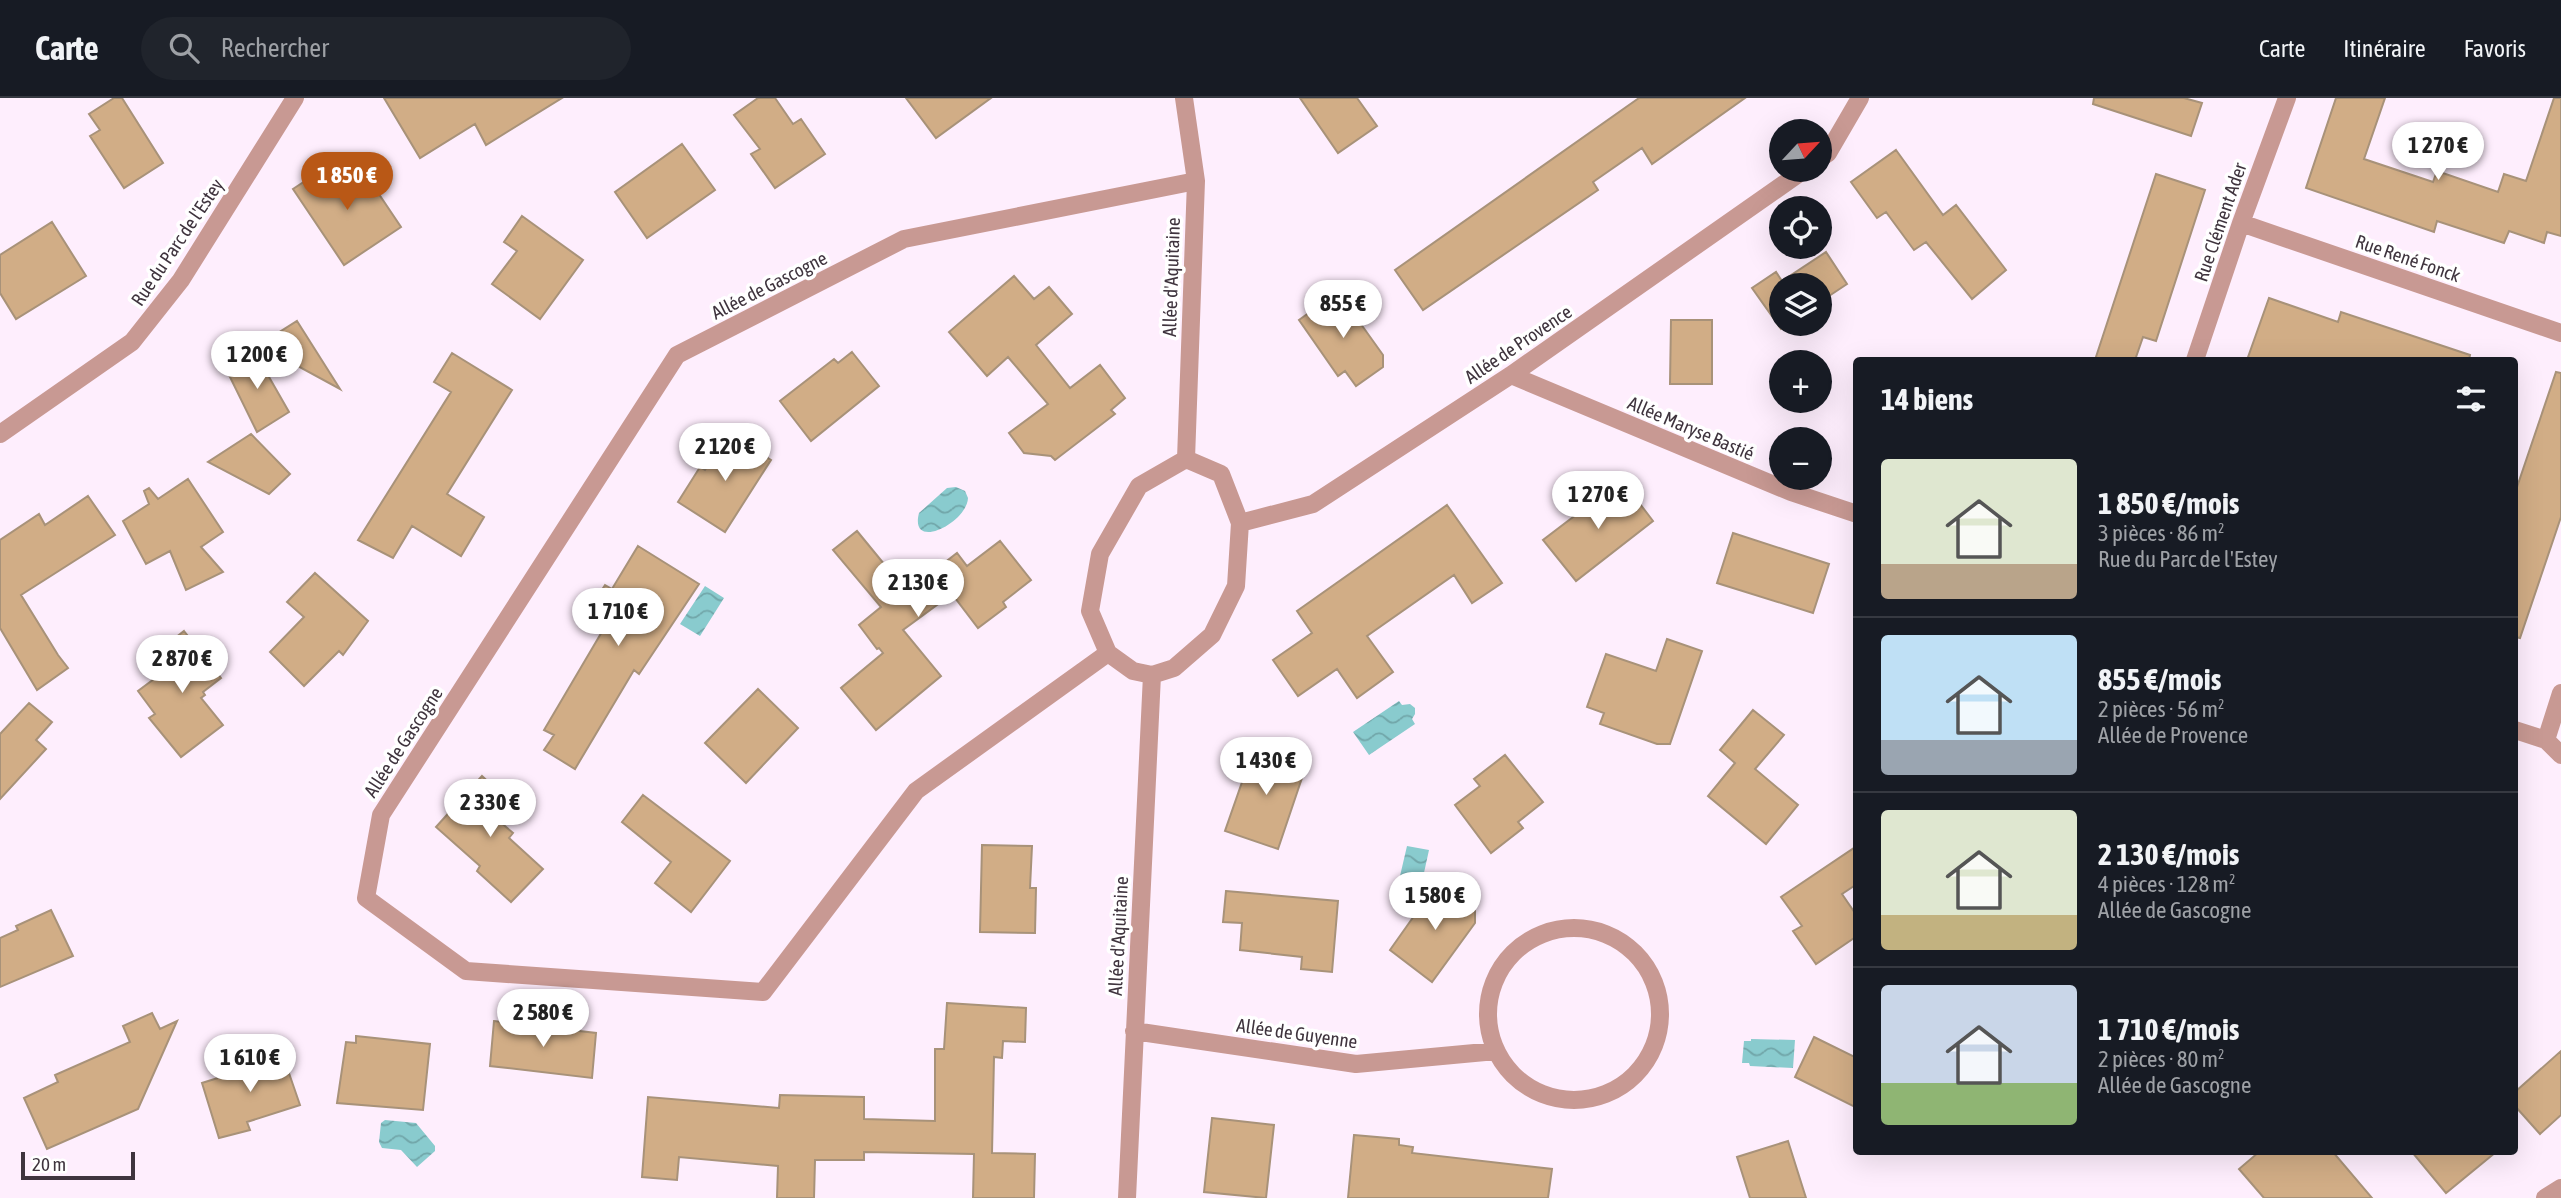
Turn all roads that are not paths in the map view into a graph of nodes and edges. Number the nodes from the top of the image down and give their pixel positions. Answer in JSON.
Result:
{"nodes":[{"id":1,"x":295,"y":98,"type":"edge"},
{"id":2,"x":1184,"y":98,"type":"edge"},
{"id":3,"x":1860,"y":98,"type":"edge"},
{"id":4,"x":2287,"y":98,"type":"edge"},
{"id":5,"x":1832,"y":146,"type":"edge"},
{"id":6,"x":1196,"y":181,"type":"junction"},
{"id":7,"x":1787,"y":182,"type":"edge"},
{"id":8,"x":2241,"y":223,"type":"junction"},
{"id":9,"x":2561,"y":333,"type":"edge"},
{"id":10,"x":2196,"y":357,"type":"edge"},
{"id":11,"x":1511,"y":375,"type":"junction"},
{"id":12,"x":0,"y":434,"type":"edge"},
{"id":13,"x":1186,"y":459,"type":"junction"},
{"id":14,"x":1853,"y":513,"type":"edge"},
{"id":15,"x":1240,"y":523,"type":"junction"},
{"id":16,"x":1108,"y":653,"type":"junction"},
{"id":17,"x":1152,"y":676,"type":"junction"},
{"id":18,"x":2561,"y":693,"type":"edge"},
{"id":19,"x":2518,"y":731,"type":"edge"},
{"id":20,"x":2546,"y":740,"type":"junction"},
{"id":21,"x":2561,"y":755,"type":"edge"},
{"id":22,"x":1134,"y":1031,"type":"junction"},
{"id":23,"x":1496,"y":1051,"type":"junction"},
{"id":24,"x":2561,"y":1188,"type":"edge"},
{"id":25,"x":1127,"y":1198,"type":"edge"},
{"id":26,"x":2545,"y":1198,"type":"edge"}],
"edges":[{"from":1,"to":12,"type":"street","name":"Rue du Parc de l'Estey"},
{"from":2,"to":6,"type":"street","name":"Allée d'Aquitaine"},
{"from":3,"to":5,"type":"street"},
{"from":4,"to":8,"type":"street","name":"Rue Clément Ader"},
{"from":6,"to":13,"type":"street","name":"Allée d'Aquitaine"},
{"from":6,"to":16,"type":"street","name":"Allée de Gascogne"},
{"from":7,"to":11,"type":"street","name":"Allée de Provence"},
{"from":8,"to":9,"type":"street","name":"Rue René Fonck"},
{"from":8,"to":10,"type":"street","name":"Rue Clément Ader"},
{"from":11,"to":14,"type":"street","name":"Allée Maryse Bastié"},
{"from":11,"to":15,"type":"street","name":"Allée de Provence"},
{"from":13,"to":15,"type":"street"},
{"from":13,"to":16,"type":"street"},
{"from":15,"to":17,"type":"street"},
{"from":16,"to":17,"type":"street"},
{"from":17,"to":22,"type":"street","name":"Allée d'Aquitaine"},
{"from":18,"to":20,"type":"street"},
{"from":19,"to":20,"type":"street"},
{"from":20,"to":21,"type":"street"},
{"from":22,"to":23,"type":"street","name":"Allée de Guyenne"},
{"from":22,"to":25,"type":"street","name":"Allée d'Aquitaine"},
{"from":23,"to":23,"type":"street"},
{"from":24,"to":26,"type":"street"}]}
